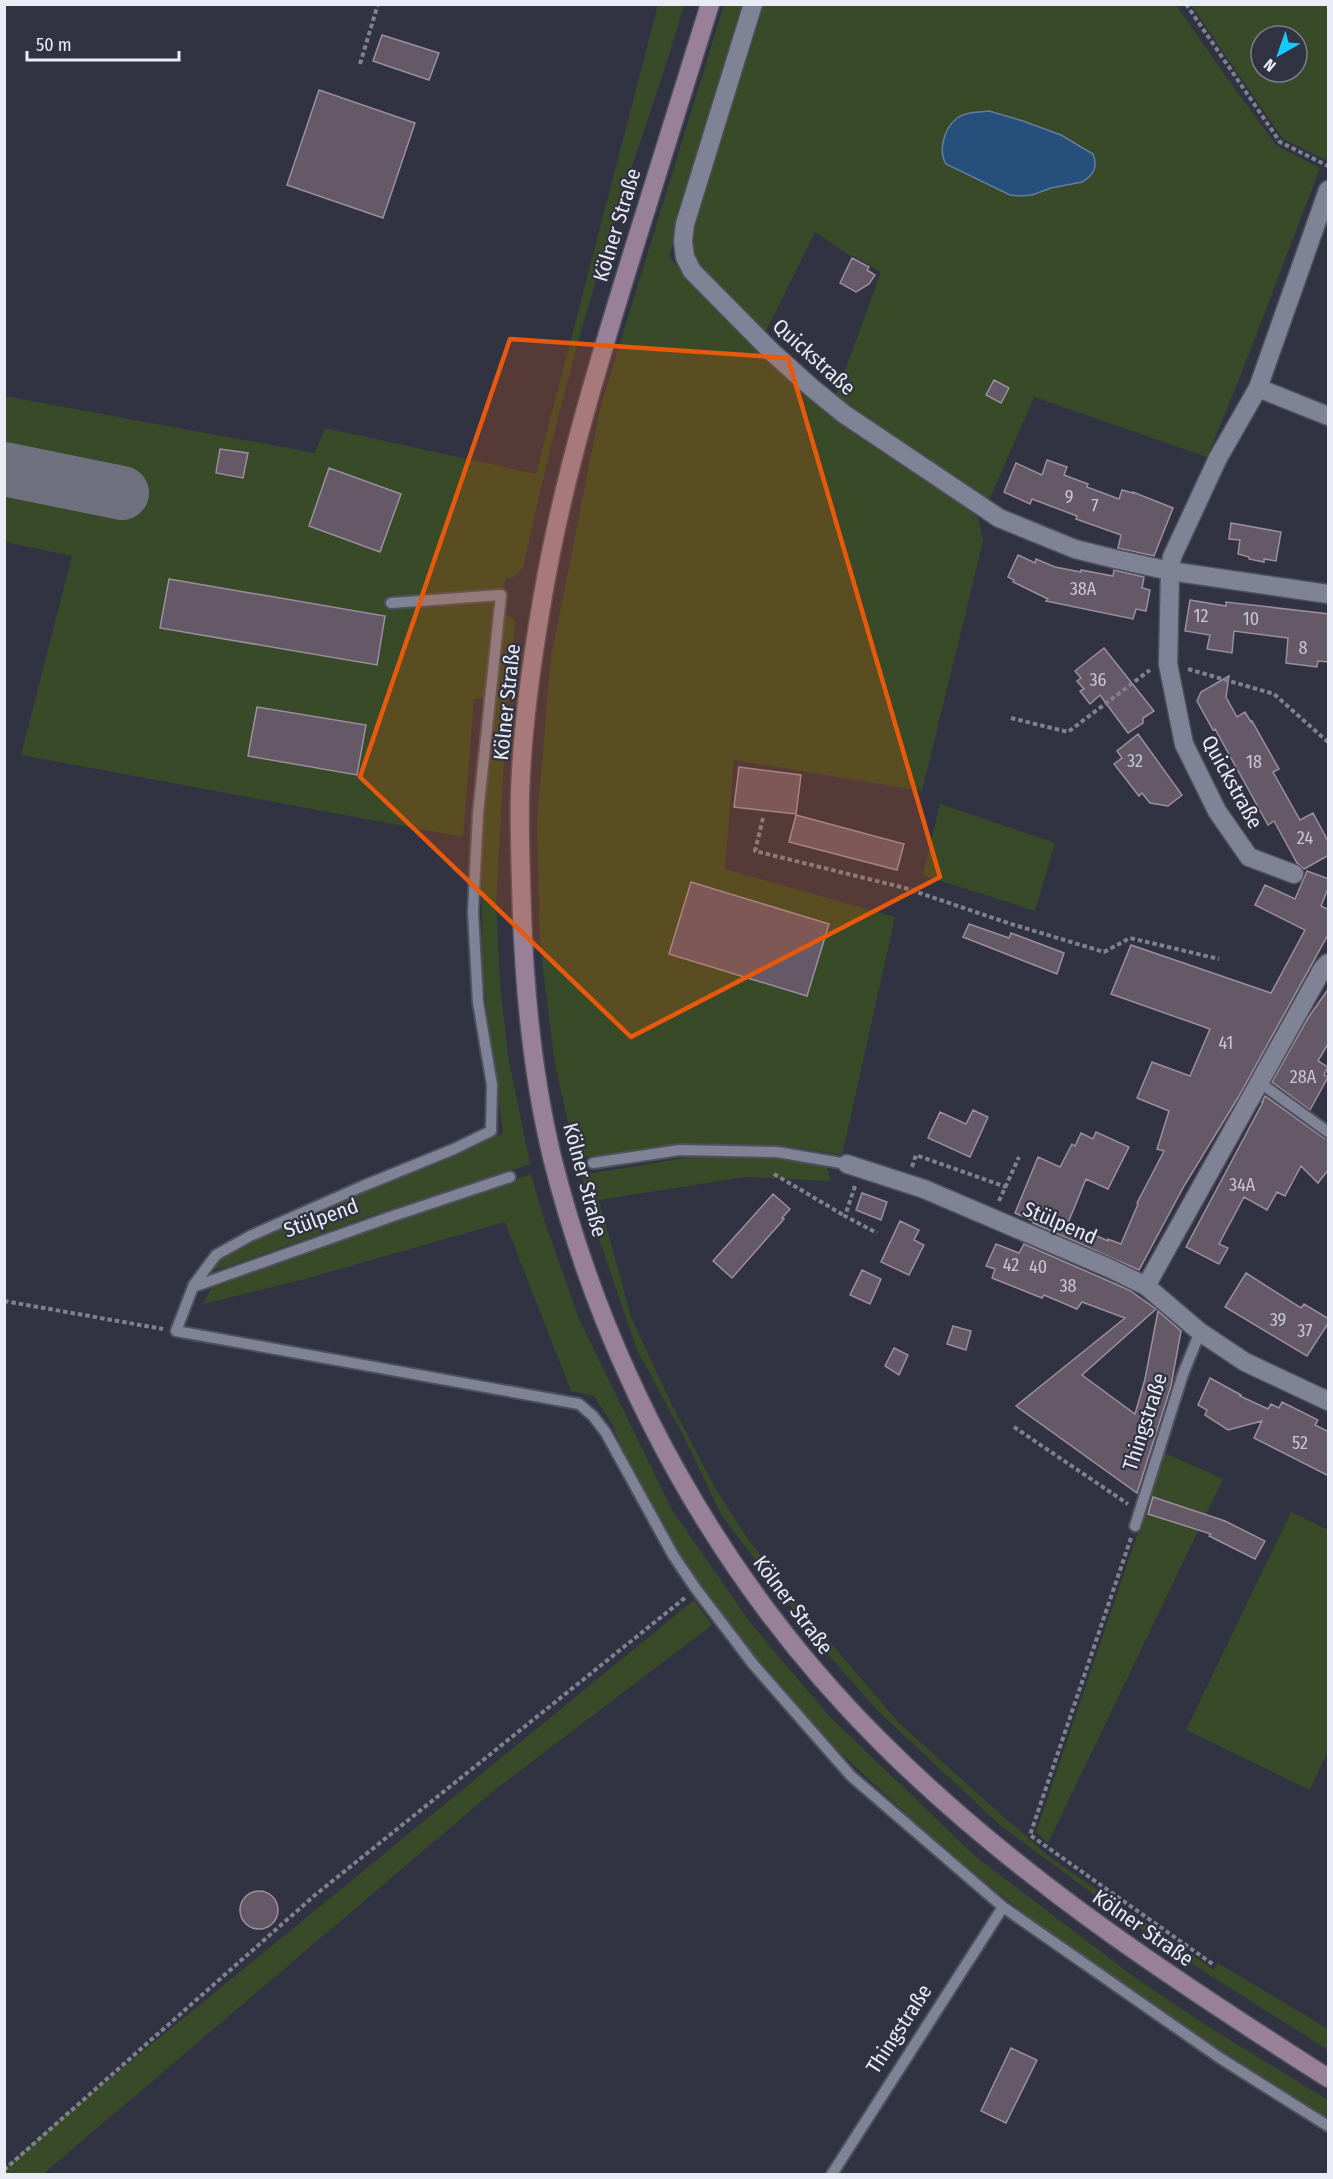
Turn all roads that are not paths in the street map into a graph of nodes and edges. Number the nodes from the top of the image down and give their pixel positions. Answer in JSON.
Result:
{"nodes":[{"id":1,"x":710,"y":4,"type":"edge"},
{"id":2,"x":753,"y":4,"type":"edge"},
{"id":3,"x":1329,"y":190,"type":"edge"},
{"id":4,"x":1257,"y":388,"type":"junction"},
{"id":5,"x":1329,"y":416,"type":"edge"},
{"id":6,"x":1170,"y":571,"type":"junction"},
{"id":7,"x":1329,"y":594,"type":"edge"},
{"id":8,"x":391,"y":603,"type":"dead end"},
{"id":9,"x":1294,"y":874,"type":"dead end"},
{"id":10,"x":1329,"y":963,"type":"edge"},
{"id":11,"x":1259,"y":1082,"type":"junction"},
{"id":12,"x":1329,"y":1132,"type":"edge"},
{"id":13,"x":593,"y":1163,"type":"dead end"},
{"id":14,"x":854,"y":1166,"type":"joint"},
{"id":15,"x":510,"y":1177,"type":"dead end"},
{"id":16,"x":1146,"y":1286,"type":"junction"},
{"id":17,"x":193,"y":1287,"type":"junction"},
{"id":18,"x":1200,"y":1332,"type":"junction"},
{"id":19,"x":1329,"y":1401,"type":"edge"},
{"id":20,"x":1135,"y":1526,"type":"road end"},
{"id":21,"x":1003,"y":1907,"type":"junction"},
{"id":22,"x":1329,"y":2078,"type":"edge"},
{"id":23,"x":1329,"y":2126,"type":"edge"},
{"id":24,"x":832,"y":2175,"type":"edge"}],
"edges":[{"from":1,"to":22,"type":"main road","name":"Kölner Straße"},
{"from":2,"to":6,"type":"street","name":"Quickstraße"},
{"from":3,"to":4,"type":"street"},
{"from":4,"to":5,"type":"street"},
{"from":4,"to":6,"type":"street"},
{"from":6,"to":7,"type":"street","name":"Quickstraße"},
{"from":6,"to":9,"type":"street","name":"Quickstraße"},
{"from":8,"to":17,"type":"lane"},
{"from":10,"to":11,"type":"street"},
{"from":11,"to":12,"type":"lane"},
{"from":11,"to":16,"type":"street"},
{"from":13,"to":14,"type":"lane","name":"Stülpend"},
{"from":14,"to":16,"type":"street","name":"Stülpend"},
{"from":15,"to":17,"type":"lane","name":"Stülpend"},
{"from":16,"to":18,"type":"street"},
{"from":17,"to":21,"type":"lane"},
{"from":18,"to":19,"type":"street"},
{"from":18,"to":20,"type":"lane","name":"Thingstraße"},
{"from":21,"to":23,"type":"lane"},
{"from":21,"to":24,"type":"lane","name":"Thingstraße"}]}
